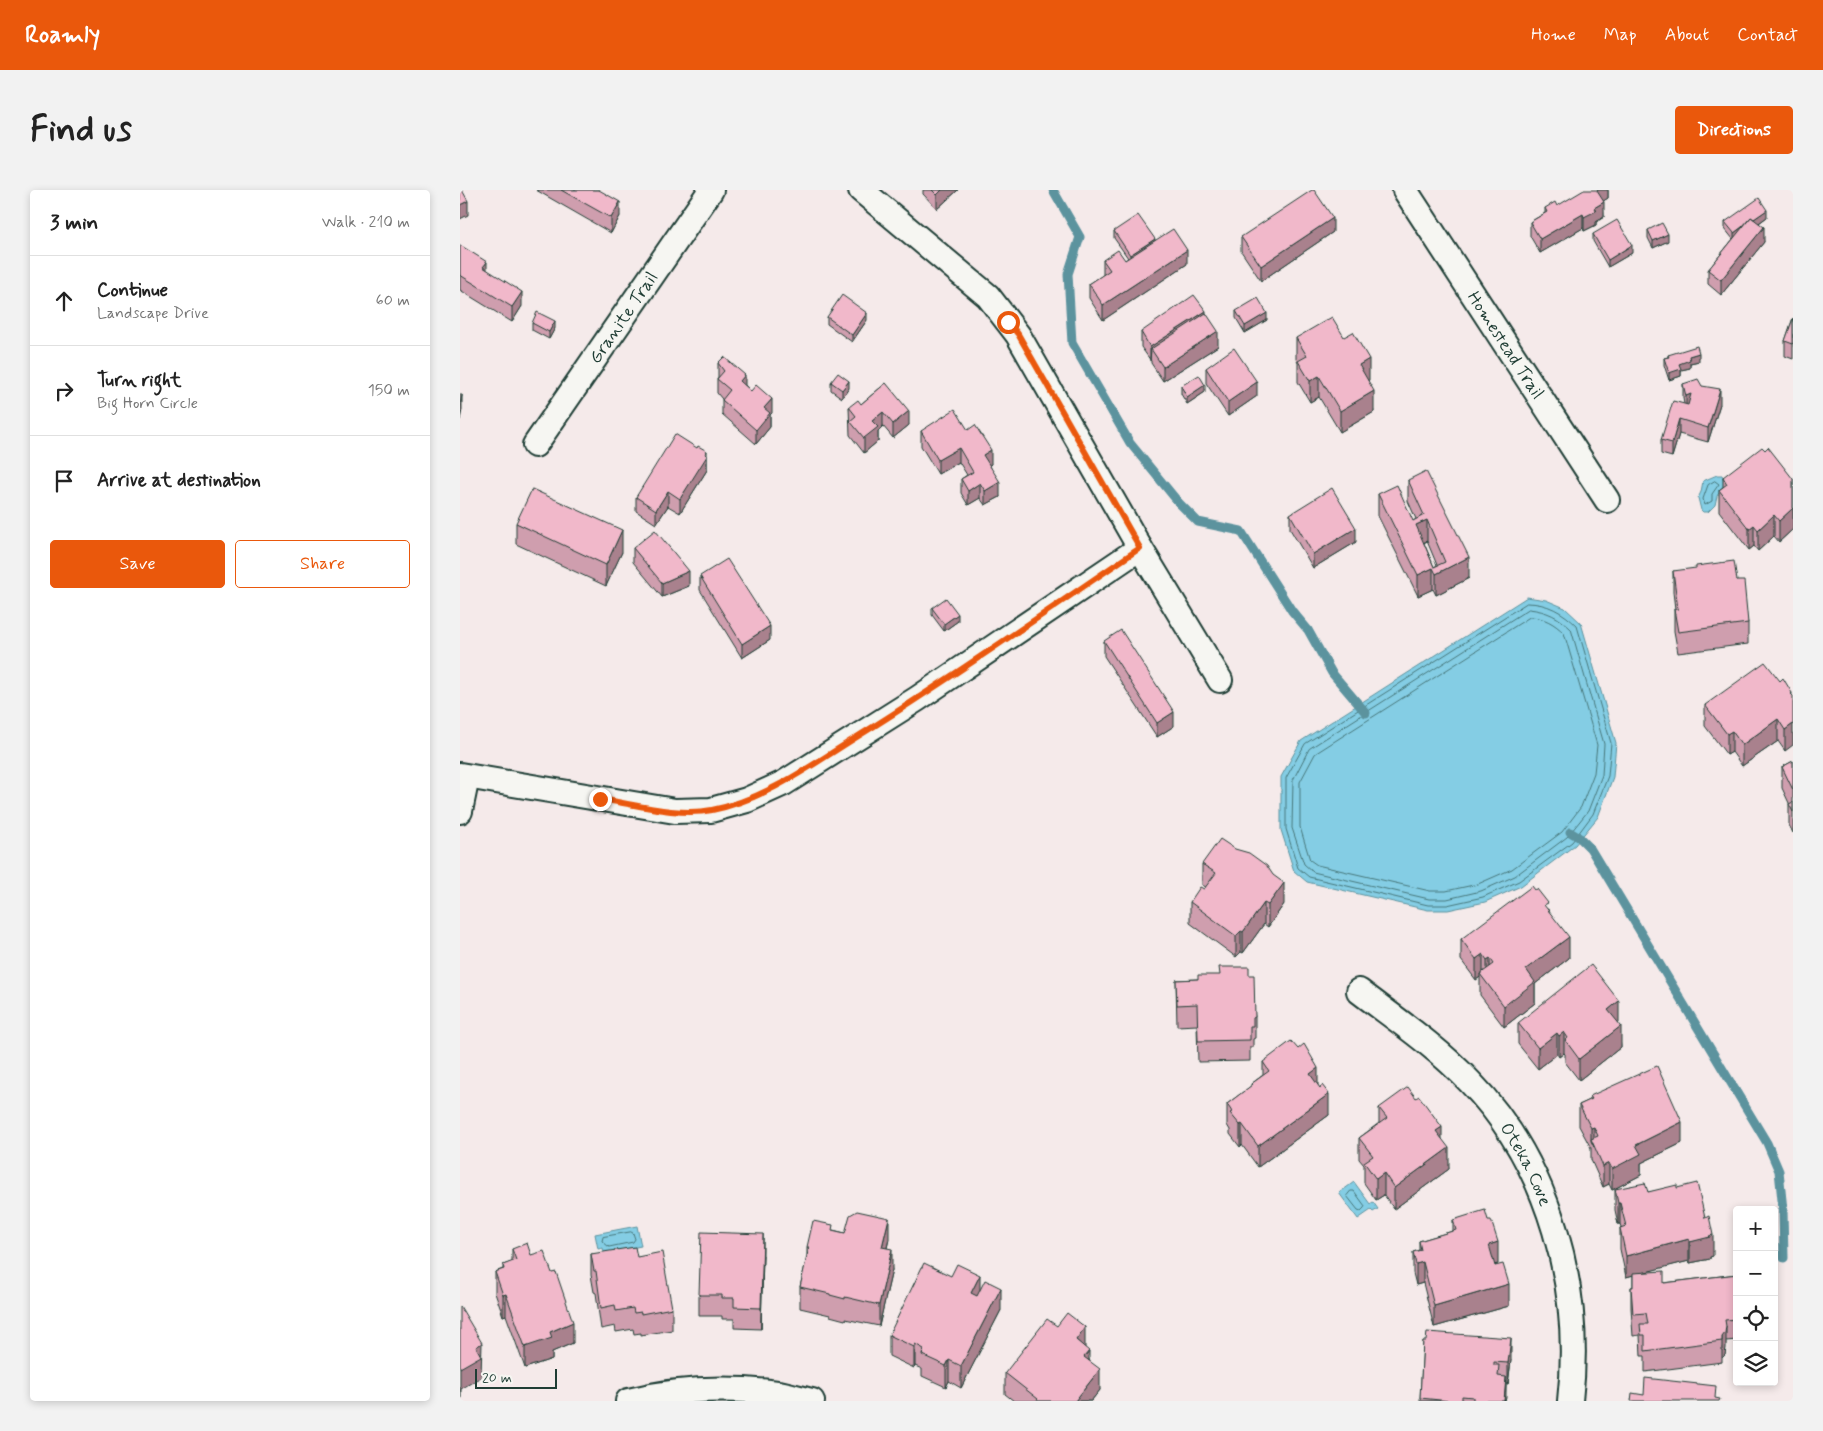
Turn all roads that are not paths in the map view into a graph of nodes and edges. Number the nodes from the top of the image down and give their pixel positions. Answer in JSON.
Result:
{"nodes":[{"id":1,"x":711,"y":190,"type":"edge"},
{"id":2,"x":861,"y":190,"type":"edge"},
{"id":3,"x":1405,"y":190,"type":"edge"},
{"id":4,"x":534,"y":445,"type":"dead end"},
{"id":5,"x":1607,"y":500,"type":"dead end"},
{"id":6,"x":1140,"y":548,"type":"junction"},
{"id":7,"x":1220,"y":680,"type":"dead end"},
{"id":8,"x":464,"y":776,"type":"edge"},
{"id":9,"x":460,"y":811,"type":"edge"},
{"id":10,"x":1359,"y":991,"type":"dead end"},
{"id":11,"x":628,"y":1401,"type":"edge"},
{"id":12,"x":812,"y":1401,"type":"edge"},
{"id":13,"x":1570,"y":1401,"type":"edge"}],
"edges":[{"from":1,"to":4,"type":"street","name":"Granite Trail"},
{"from":2,"to":6,"type":"street"},
{"from":3,"to":5,"type":"street","name":"Homestead Trail"},
{"from":6,"to":7,"type":"street"},
{"from":6,"to":8,"type":"street"},
{"from":8,"to":9,"type":"street"},
{"from":10,"to":13,"type":"street","name":"Oteka Cove"},
{"from":11,"to":12,"type":"street"}]}
